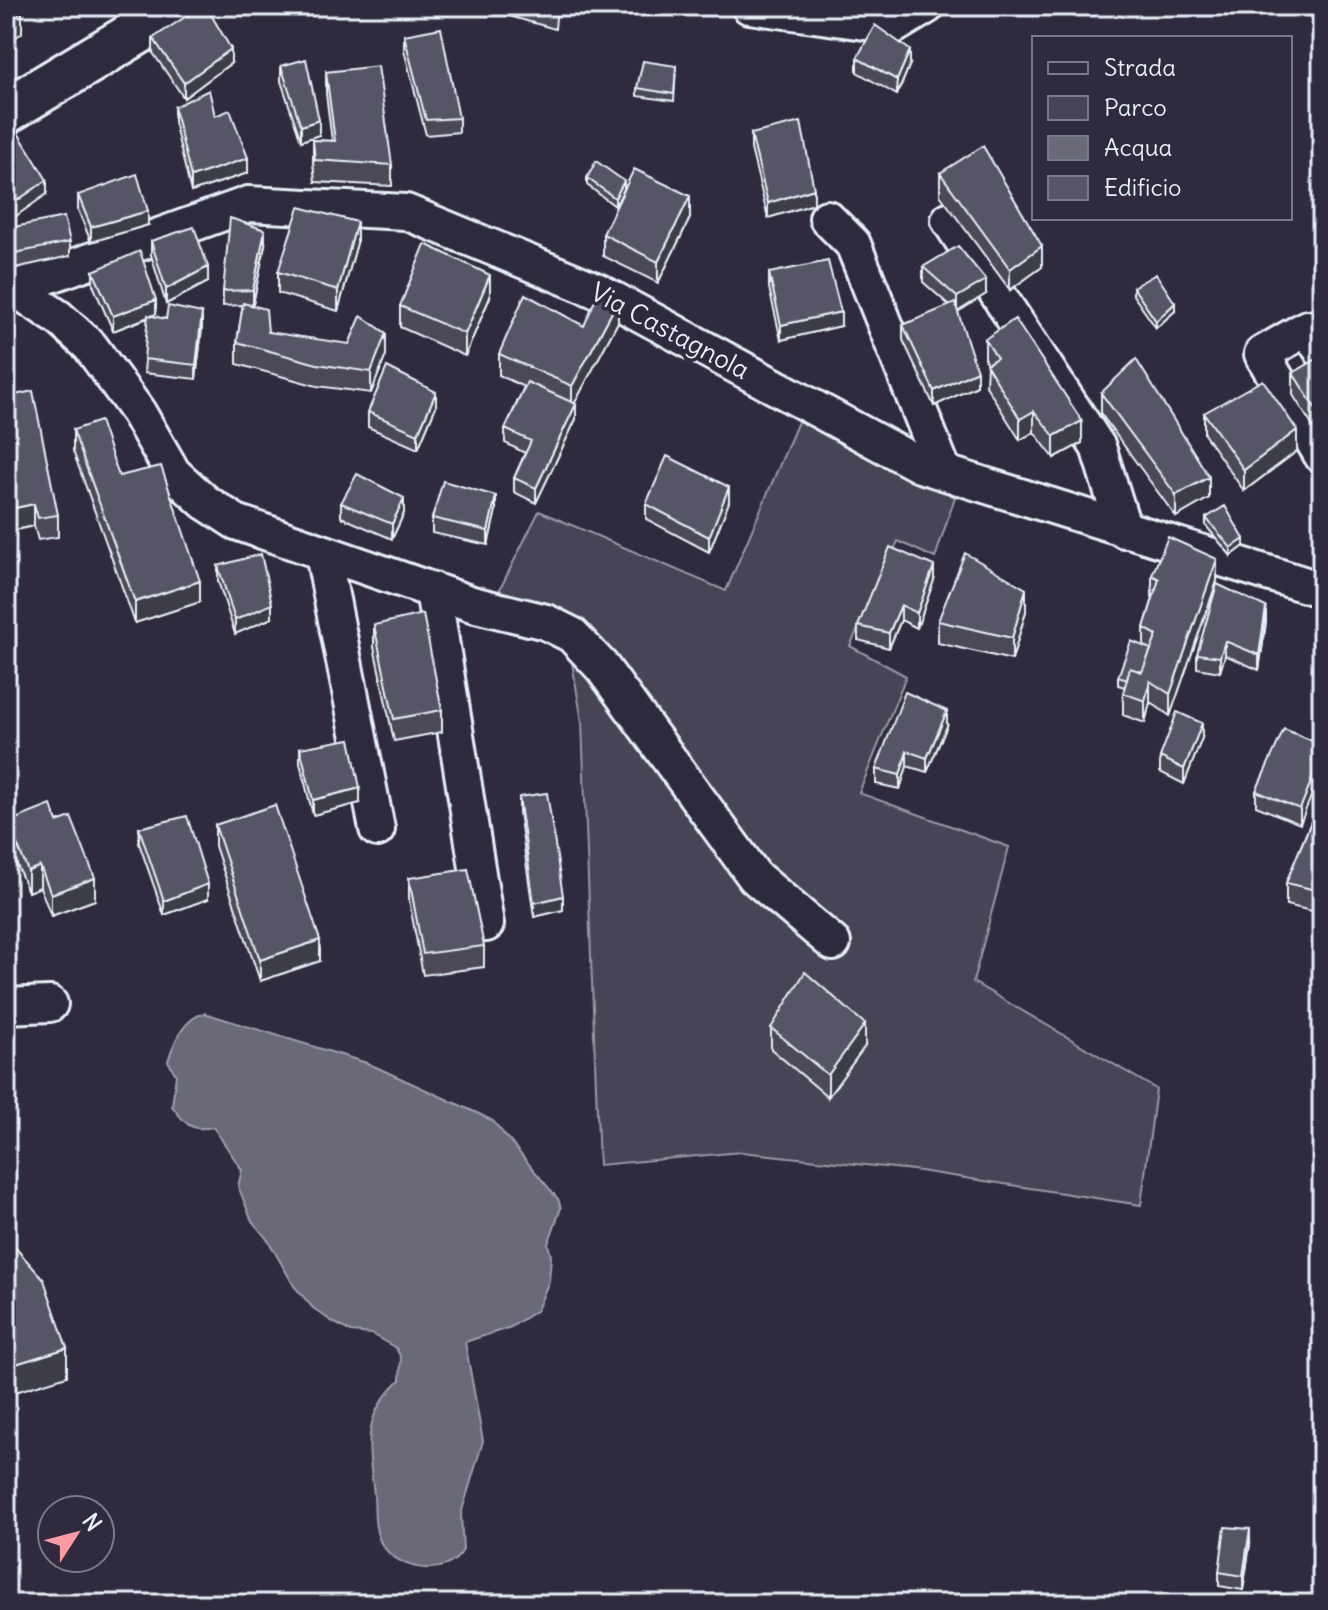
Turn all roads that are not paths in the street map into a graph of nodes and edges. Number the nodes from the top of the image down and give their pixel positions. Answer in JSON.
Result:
{"nodes":[{"id":1,"x":181,"y":6,"type":"edge"},
{"id":2,"x":749,"y":6,"type":"edge"},
{"id":3,"x":927,"y":6,"type":"edge"},
{"id":4,"x":6,"y":111,"type":"edge"},
{"id":5,"x":827,"y":218,"type":"dead end"},
{"id":6,"x":949,"y":220,"type":"dead end"},
{"id":7,"x":10,"y":290,"type":"edge"},
{"id":8,"x":1322,"y":351,"type":"edge"},
{"id":9,"x":1322,"y":456,"type":"edge"},
{"id":10,"x":944,"y":472,"type":"junction"},
{"id":11,"x":1124,"y":530,"type":"junction"},
{"id":12,"x":323,"y":554,"type":"junction"},
{"id":13,"x":433,"y":590,"type":"junction"},
{"id":14,"x":1322,"y":590,"type":"edge"},
{"id":15,"x":377,"y":829,"type":"dead end"},
{"id":16,"x":486,"y":924,"type":"dead end"},
{"id":17,"x":833,"y":943,"type":"dead end"},
{"id":18,"x":50,"y":1004,"type":"dead end"},
{"id":19,"x":6,"y":1006,"type":"edge"}],
"edges":[{"from":1,"to":4,"type":"main road"},
{"from":2,"to":3,"type":"street"},
{"from":5,"to":10,"type":"street"},
{"from":6,"to":11,"type":"street"},
{"from":7,"to":10,"type":"street","name":"Via Castagnola"},
{"from":7,"to":12,"type":"street"},
{"from":8,"to":9,"type":"street"},
{"from":10,"to":11,"type":"street","name":"Via Castagnola"},
{"from":11,"to":14,"type":"street","name":"Via Castagnola"},
{"from":12,"to":13,"type":"street"},
{"from":12,"to":15,"type":"street"},
{"from":13,"to":16,"type":"street"},
{"from":13,"to":17,"type":"street"},
{"from":18,"to":19,"type":"street"}]}
